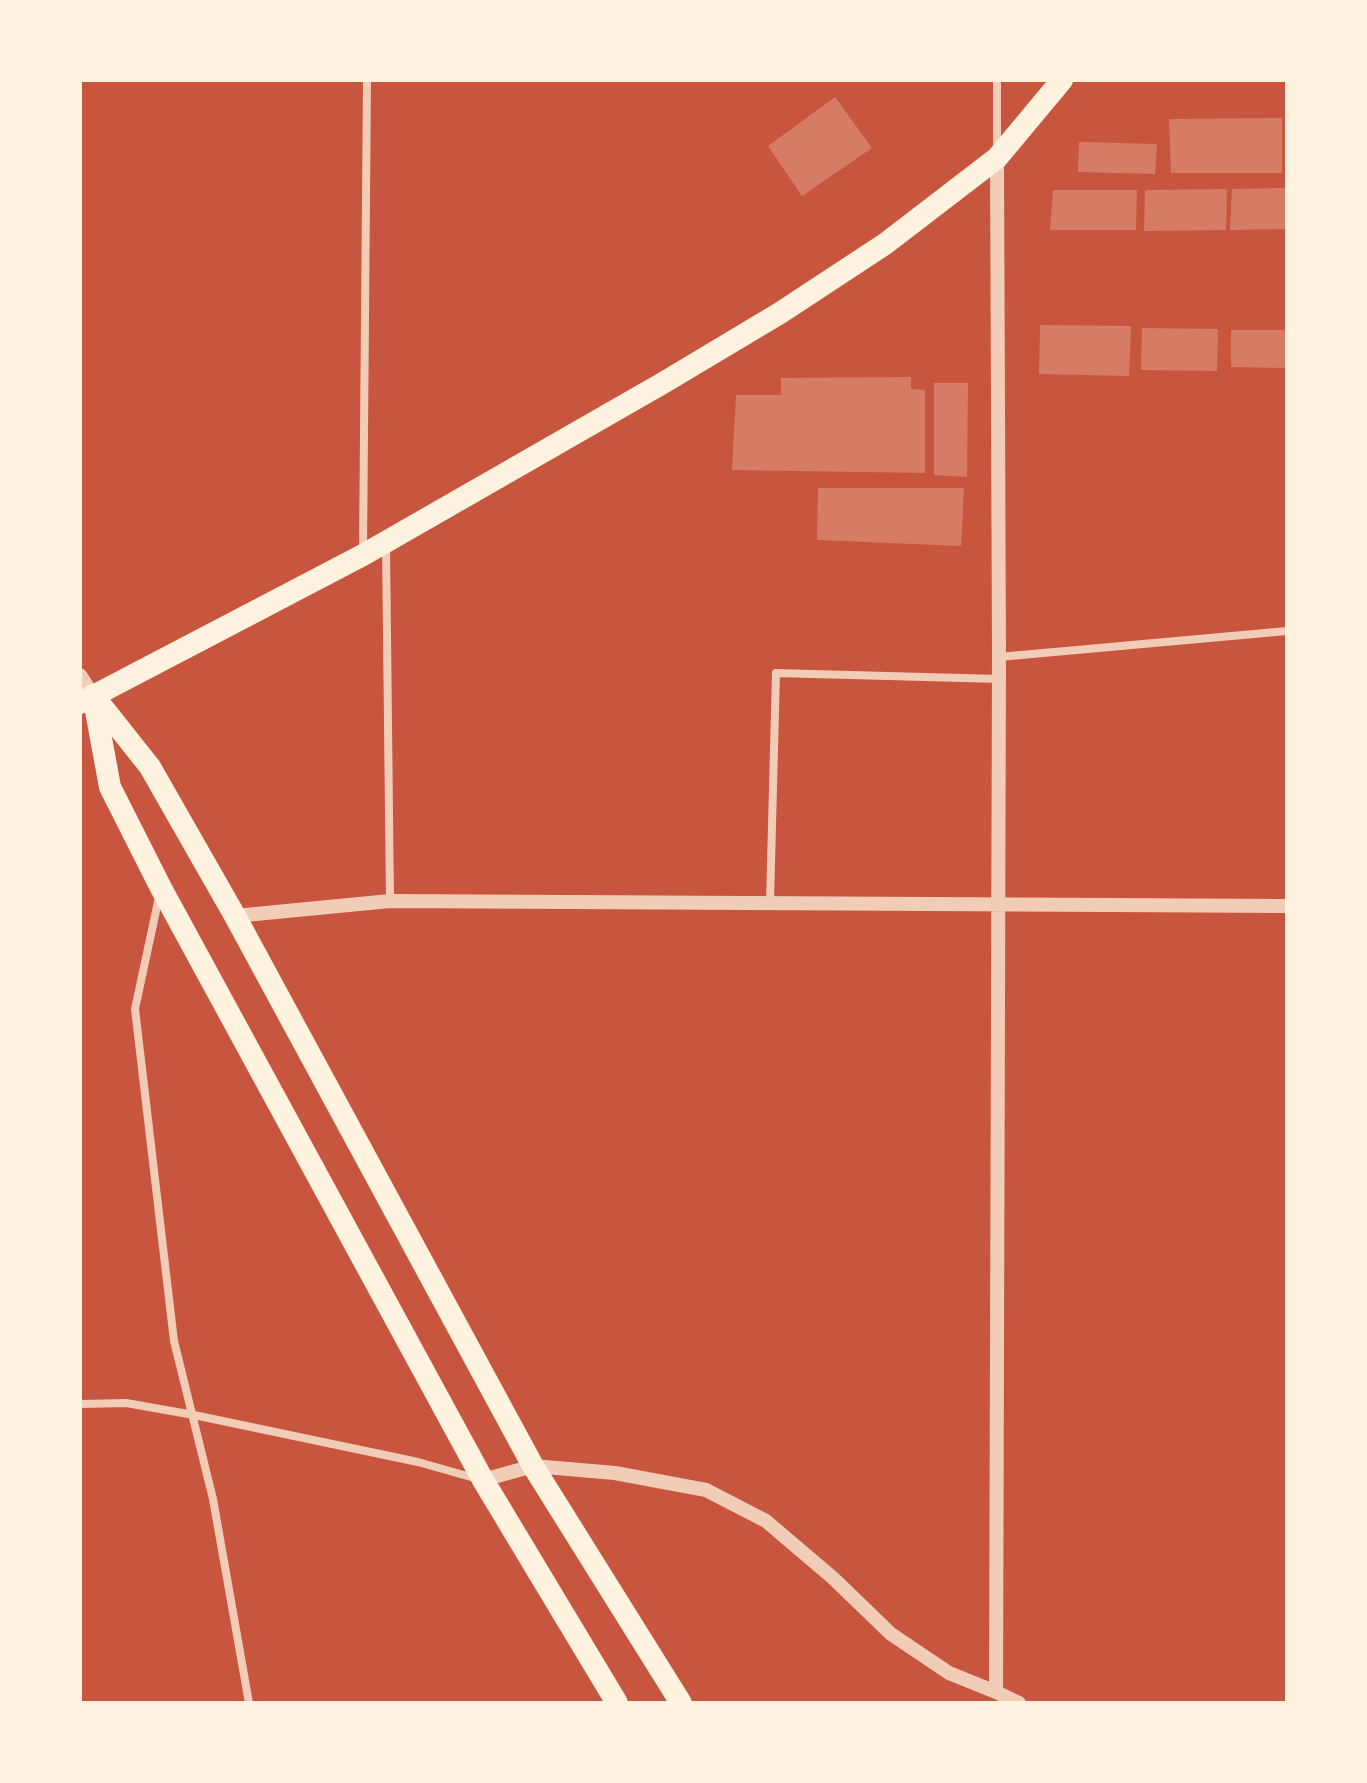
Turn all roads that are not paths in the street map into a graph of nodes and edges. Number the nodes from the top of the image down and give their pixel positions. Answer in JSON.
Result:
{"nodes":[{"id":1,"x":367,"y":80,"type":"edge"},
{"id":2,"x":997,"y":80,"type":"edge"},
{"id":3,"x":1062,"y":80,"type":"edge"},
{"id":4,"x":997,"y":158,"type":"junction"},
{"id":5,"x":386,"y":541,"type":"junction"},
{"id":6,"x":363,"y":555,"type":"junction"},
{"id":7,"x":1287,"y":631,"type":"edge"},
{"id":8,"x":999,"y":657,"type":"junction"},
{"id":9,"x":80,"y":675,"type":"edge"},
{"id":10,"x":999,"y":679,"type":"junction"},
{"id":11,"x":87,"y":699,"type":"edge"},
{"id":12,"x":161,"y":888,"type":"junction"},
{"id":13,"x":390,"y":901,"type":"junction"},
{"id":14,"x":770,"y":902,"type":"junction"},
{"id":15,"x":997,"y":905,"type":"junction"},
{"id":16,"x":1287,"y":906,"type":"edge"},
{"id":17,"x":235,"y":916,"type":"junction"},
{"id":18,"x":80,"y":1404,"type":"edge"},
{"id":19,"x":194,"y":1415,"type":"junction"},
{"id":20,"x":533,"y":1466,"type":"junction"},
{"id":21,"x":483,"y":1480,"type":"junction"},
{"id":22,"x":996,"y":1692,"type":"junction"},
{"id":23,"x":249,"y":1703,"type":"edge"},
{"id":24,"x":617,"y":1703,"type":"edge"},
{"id":25,"x":681,"y":1703,"type":"edge"},
{"id":26,"x":1019,"y":1703,"type":"edge"}],
"edges":[{"from":1,"to":6,"type":"street"},
{"from":2,"to":4,"type":"street"},
{"from":3,"to":4,"type":"highway"},
{"from":4,"to":5,"type":"highway"},
{"from":4,"to":8,"type":"street"},
{"from":5,"to":6,"type":"highway"},
{"from":5,"to":13,"type":"street"},
{"from":6,"to":11,"type":"highway"},
{"from":7,"to":8,"type":"street"},
{"from":8,"to":10,"type":"street"},
{"from":9,"to":11,"type":"street"},
{"from":10,"to":14,"type":"street"},
{"from":10,"to":15,"type":"street"},
{"from":11,"to":12,"type":"highway"},
{"from":11,"to":17,"type":"highway"},
{"from":12,"to":19,"type":"street"},
{"from":12,"to":21,"type":"highway"},
{"from":13,"to":14,"type":"street"},
{"from":13,"to":17,"type":"street"},
{"from":14,"to":15,"type":"street"},
{"from":15,"to":16,"type":"street"},
{"from":15,"to":22,"type":"street"},
{"from":17,"to":20,"type":"highway"},
{"from":18,"to":19,"type":"street"},
{"from":19,"to":21,"type":"street"},
{"from":19,"to":23,"type":"street"},
{"from":20,"to":21,"type":"street"},
{"from":20,"to":22,"type":"street"},
{"from":20,"to":25,"type":"highway"},
{"from":21,"to":24,"type":"highway"},
{"from":22,"to":26,"type":"street"}]}
